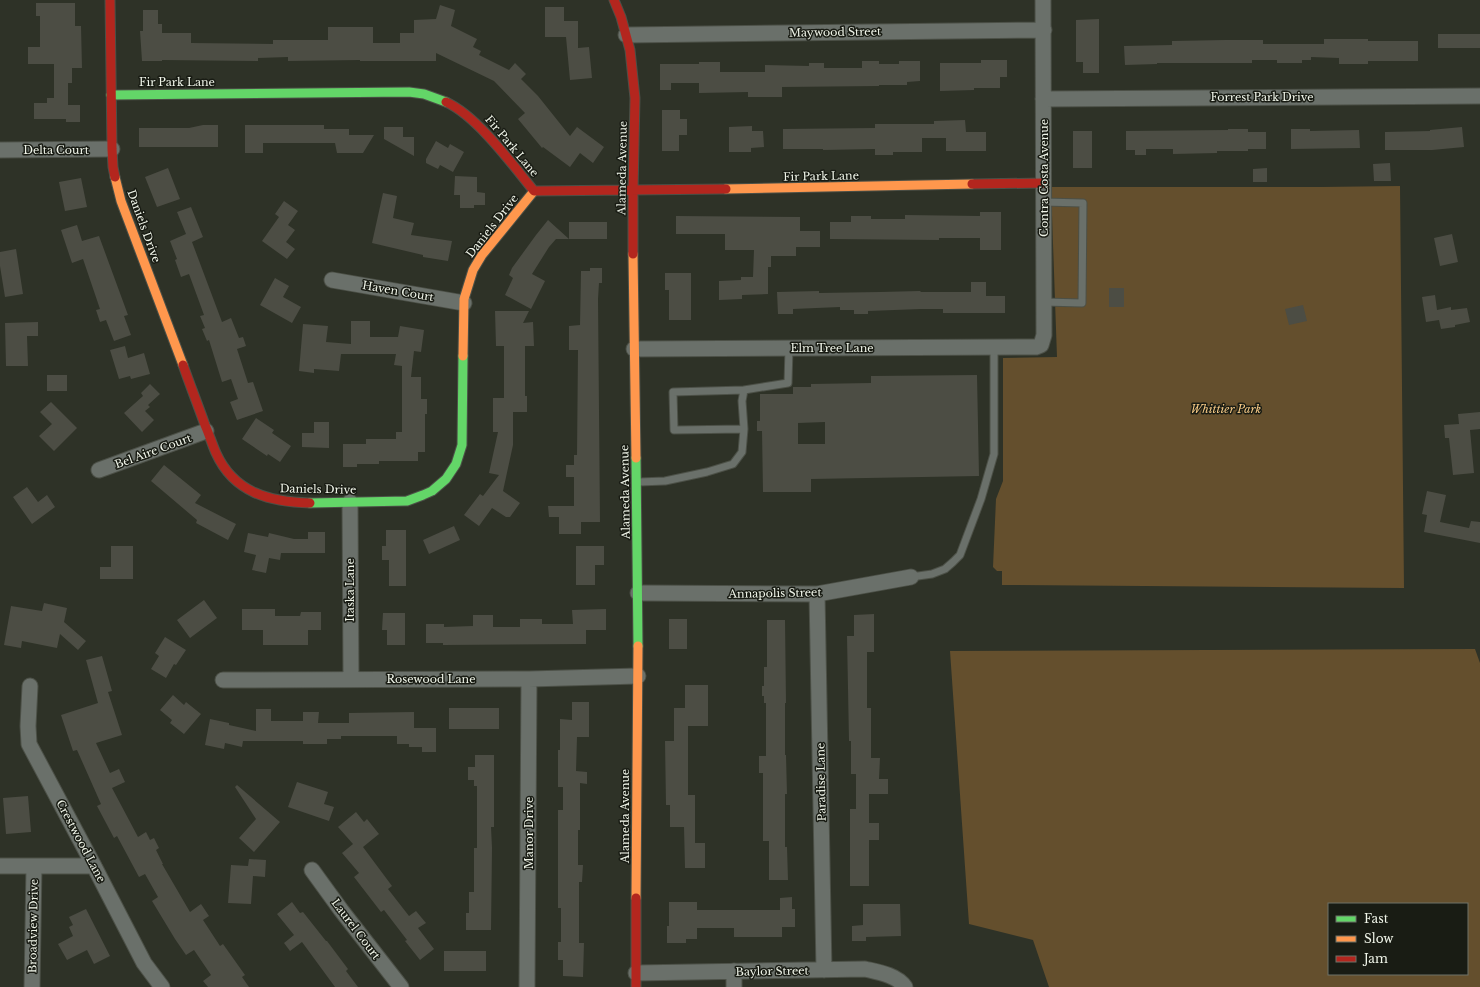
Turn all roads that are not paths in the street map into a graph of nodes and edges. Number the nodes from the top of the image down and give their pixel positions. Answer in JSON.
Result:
{"nodes":[{"id":1,"x":110,"y":0,"type":"edge"},
{"id":2,"x":614,"y":0,"type":"edge"},
{"id":3,"x":1043,"y":0,"type":"edge"},
{"id":4,"x":1044,"y":30,"type":"junction"},
{"id":5,"x":626,"y":35,"type":"junction"},
{"id":6,"x":111,"y":95,"type":"junction"},
{"id":7,"x":1480,"y":96,"type":"edge"},
{"id":8,"x":1043,"y":99,"type":"junction"},
{"id":9,"x":1,"y":150,"type":"dead end"},
{"id":10,"x":112,"y":150,"type":"junction"},
{"id":11,"x":1044,"y":183,"type":"junction"},
{"id":12,"x":534,"y":191,"type":"junction"},
{"id":13,"x":633,"y":191,"type":"junction"},
{"id":14,"x":1044,"y":202,"type":"junction"},
{"id":15,"x":332,"y":280,"type":"dead end"},
{"id":16,"x":1044,"y":302,"type":"junction"},
{"id":17,"x":464,"y":303,"type":"junction"},
{"id":18,"x":994,"y":347,"type":"junction"},
{"id":19,"x":1031,"y":347,"type":"joint"},
{"id":20,"x":789,"y":348,"type":"junction"},
{"id":21,"x":634,"y":349,"type":"junction"},
{"id":22,"x":744,"y":390,"type":"junction"},
{"id":23,"x":744,"y":429,"type":"junction"},
{"id":24,"x":206,"y":431,"type":"junction"},
{"id":25,"x":99,"y":470,"type":"dead end"},
{"id":26,"x":636,"y":482,"type":"junction"},
{"id":27,"x":350,"y":502,"type":"junction"},
{"id":28,"x":911,"y":577,"type":"joint"},
{"id":29,"x":638,"y":593,"type":"junction"},
{"id":30,"x":817,"y":594,"type":"junction"},
{"id":31,"x":638,"y":676,"type":"junction"},
{"id":32,"x":351,"y":678,"type":"junction"},
{"id":33,"x":529,"y":679,"type":"junction"},
{"id":34,"x":223,"y":680,"type":"dead end"},
{"id":35,"x":30,"y":686,"type":"dead end"},
{"id":36,"x":0,"y":866,"type":"edge"},
{"id":37,"x":34,"y":866,"type":"junction"},
{"id":38,"x":94,"y":866,"type":"junction"},
{"id":39,"x":312,"y":870,"type":"dead end"},
{"id":40,"x":824,"y":970,"type":"junction"},
{"id":41,"x":734,"y":972,"type":"junction"},
{"id":42,"x":636,"y":980,"type":"edge"},
{"id":43,"x":904,"y":986,"type":"edge"},
{"id":44,"x":32,"y":987,"type":"edge"},
{"id":45,"x":162,"y":987,"type":"edge"},
{"id":46,"x":401,"y":987,"type":"edge"},
{"id":47,"x":528,"y":987,"type":"edge"},
{"id":48,"x":734,"y":987,"type":"edge"}],
"edges":[{"from":1,"to":6,"type":"street","name":"Daniels Drive"},
{"from":2,"to":5,"type":"street","name":"Alameda Avenue"},
{"from":3,"to":4,"type":"street","name":"Contra Costa Avenue"},
{"from":4,"to":5,"type":"street","name":"Maywood Street"},
{"from":4,"to":8,"type":"street","name":"Contra Costa Avenue"},
{"from":5,"to":13,"type":"street","name":"Alameda Avenue"},
{"from":6,"to":10,"type":"street","name":"Daniels Drive"},
{"from":6,"to":12,"type":"street","name":"Fir Park Lane"},
{"from":7,"to":8,"type":"street","name":"Forrest Park Drive"},
{"from":8,"to":11,"type":"street","name":"Contra Costa Avenue"},
{"from":9,"to":10,"type":"street","name":"Delta Court"},
{"from":10,"to":24,"type":"street","name":"Daniels Drive"},
{"from":11,"to":13,"type":"street","name":"Fir Park Lane"},
{"from":11,"to":14,"type":"street","name":"Contra Costa Avenue"},
{"from":12,"to":13,"type":"street","name":"Fir Park Lane"},
{"from":12,"to":17,"type":"street","name":"Daniels Drive"},
{"from":13,"to":21,"type":"street","name":"Alameda Avenue"},
{"from":14,"to":16,"type":"street","name":"Contra Costa Avenue"},
{"from":14,"to":16,"type":"lane"},
{"from":15,"to":17,"type":"street","name":"Haven Court"},
{"from":16,"to":19,"type":"street","name":"Contra Costa Avenue"},
{"from":17,"to":27,"type":"street","name":"Daniels Drive"},
{"from":18,"to":19,"type":"street","name":"Elm Tree Lane"},
{"from":18,"to":20,"type":"street","name":"Elm Tree Lane"},
{"from":18,"to":28,"type":"lane"},
{"from":20,"to":21,"type":"street","name":"Elm Tree Lane"},
{"from":20,"to":22,"type":"lane"},
{"from":21,"to":26,"type":"street","name":"Alameda Avenue"},
{"from":22,"to":23,"type":"lane"},
{"from":22,"to":23,"type":"lane"},
{"from":23,"to":26,"type":"lane"},
{"from":24,"to":25,"type":"street","name":"Bel Aire Court"},
{"from":24,"to":27,"type":"street","name":"Daniels Drive"},
{"from":26,"to":29,"type":"street","name":"Alameda Avenue"},
{"from":27,"to":32,"type":"street","name":"Itaska Lane"},
{"from":28,"to":30,"type":"street","name":"Annapolis Street"},
{"from":29,"to":30,"type":"street","name":"Annapolis Street"},
{"from":29,"to":31,"type":"street","name":"Alameda Avenue"},
{"from":30,"to":40,"type":"street","name":"Paradise Lane"},
{"from":31,"to":33,"type":"street","name":"Rosewood Lane"},
{"from":31,"to":42,"type":"street","name":"Alameda Avenue"},
{"from":32,"to":33,"type":"street","name":"Rosewood Lane"},
{"from":32,"to":34,"type":"street","name":"Rosewood Lane"},
{"from":33,"to":47,"type":"street","name":"Manor Drive"},
{"from":35,"to":38,"type":"street","name":"Crestwood Lane"},
{"from":36,"to":37,"type":"street"},
{"from":37,"to":38,"type":"street"},
{"from":37,"to":44,"type":"street","name":"Broadview Drive"},
{"from":38,"to":45,"type":"street","name":"Crestwood Lane"},
{"from":39,"to":46,"type":"street","name":"Laurel Court"},
{"from":40,"to":41,"type":"street","name":"Baylor Street"},
{"from":40,"to":43,"type":"street","name":"Baylor Street"},
{"from":41,"to":42,"type":"street","name":"Baylor Street"},
{"from":41,"to":48,"type":"street"}]}
